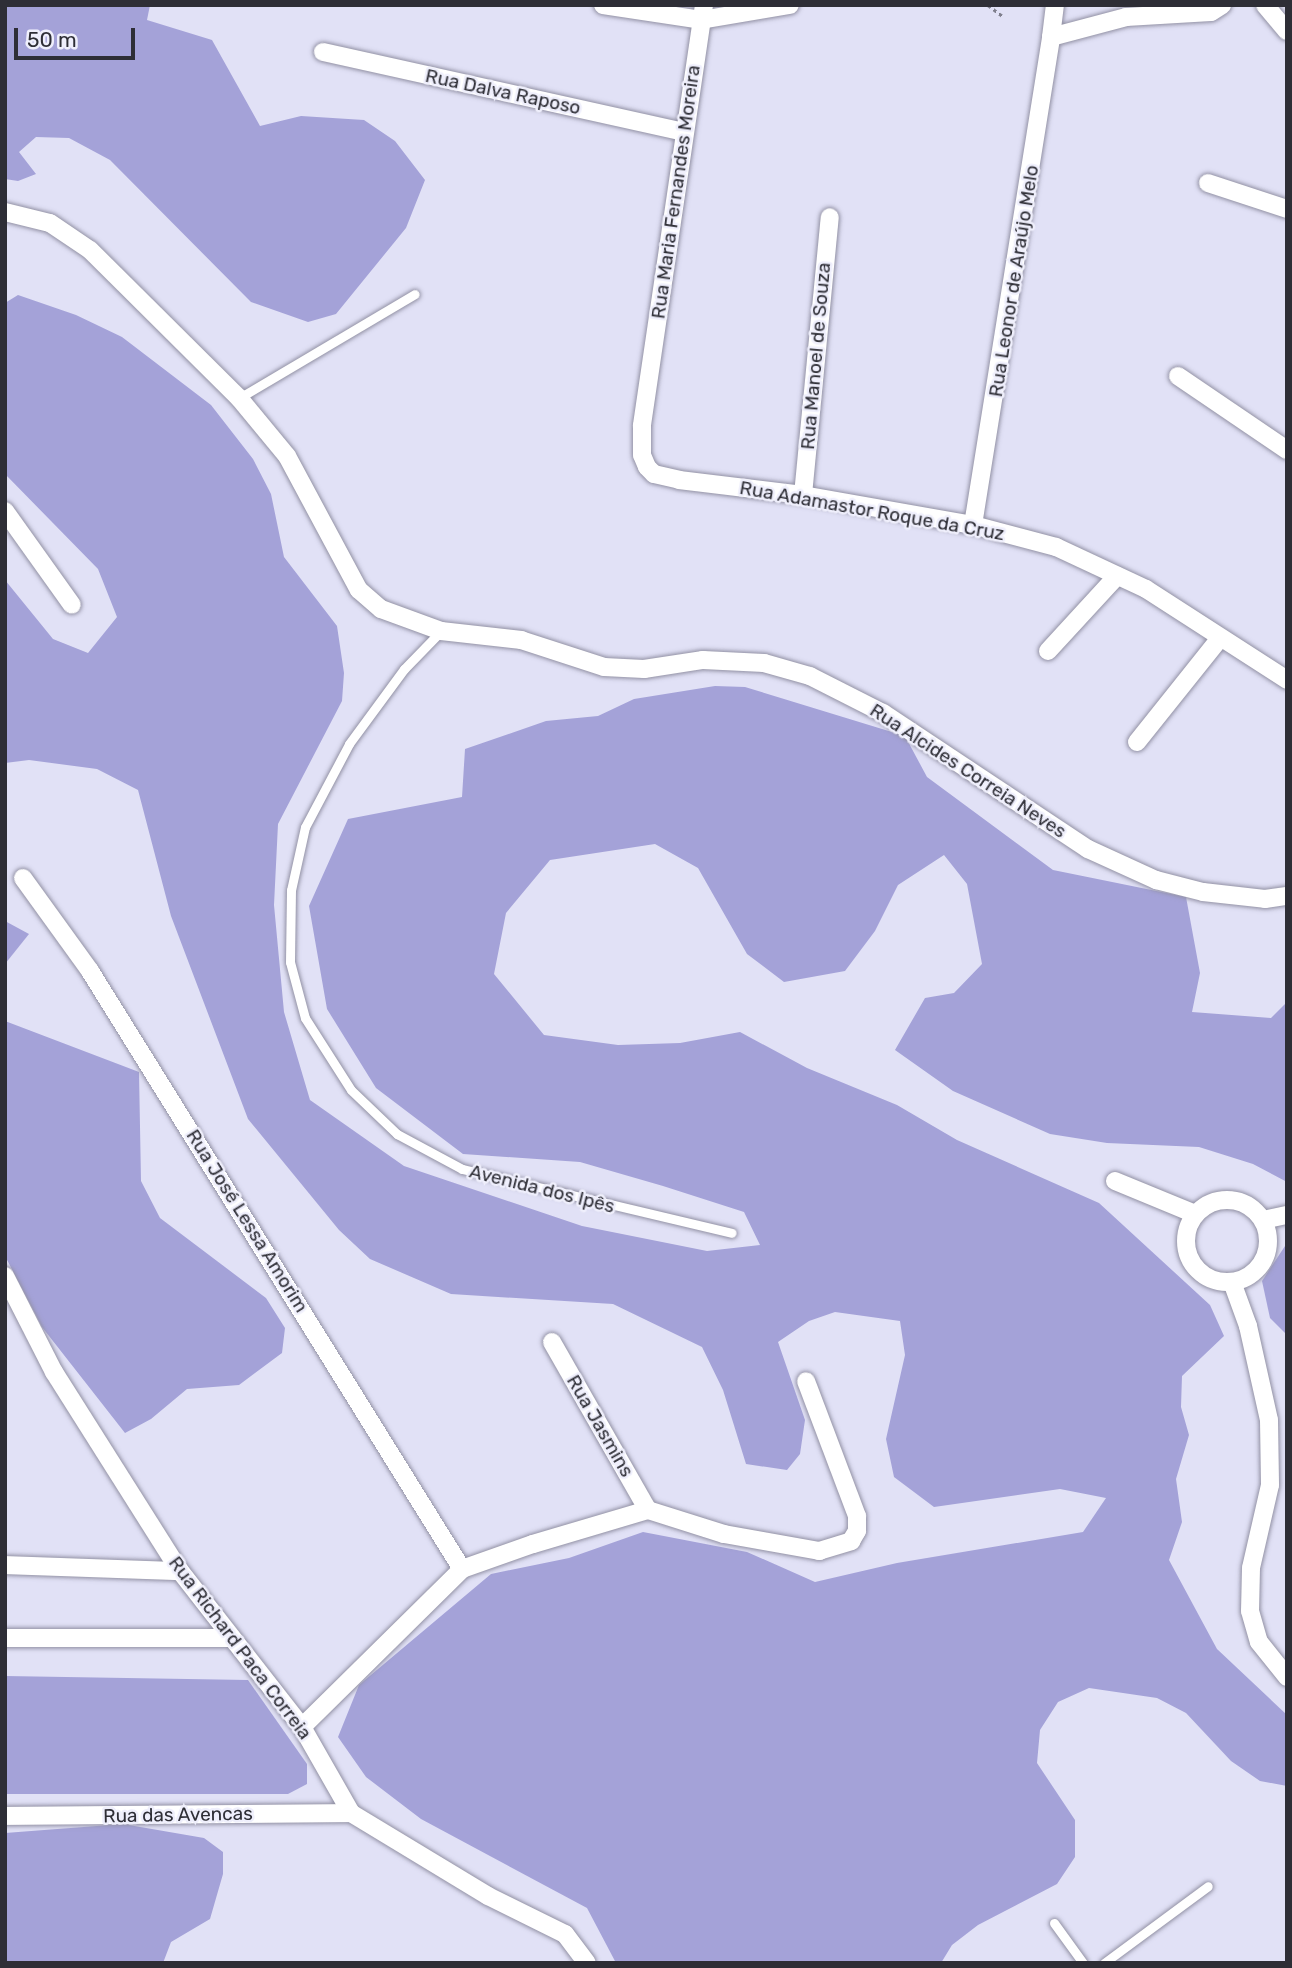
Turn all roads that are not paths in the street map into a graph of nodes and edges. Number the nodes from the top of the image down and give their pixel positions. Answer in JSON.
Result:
{"nodes":[{"id":1,"x":603,"y":5,"type":"edge"},
{"id":2,"x":790,"y":5,"type":"edge"},
{"id":3,"x":1055,"y":5,"type":"edge"},
{"id":4,"x":1222,"y":5,"type":"edge"},
{"id":5,"x":1265,"y":5,"type":"edge"},
{"id":6,"x":703,"y":13,"type":"edge"},
{"id":7,"x":1287,"y":32,"type":"edge"},
{"id":8,"x":1051,"y":37,"type":"junction"},
{"id":9,"x":323,"y":52,"type":"dead end"},
{"id":10,"x":683,"y":132,"type":"junction"},
{"id":11,"x":1208,"y":183,"type":"dead end"},
{"id":12,"x":1287,"y":209,"type":"edge"},
{"id":13,"x":5,"y":212,"type":"edge"},
{"id":14,"x":830,"y":217,"type":"dead end"},
{"id":15,"x":415,"y":294,"type":"dead end"},
{"id":16,"x":1178,"y":376,"type":"dead end"},
{"id":17,"x":239,"y":398,"type":"junction"},
{"id":18,"x":1287,"y":450,"type":"edge"},
{"id":19,"x":642,"y":455,"type":"joint"},
{"id":20,"x":803,"y":495,"type":"junction"},
{"id":21,"x":5,"y":511,"type":"edge"},
{"id":22,"x":973,"y":525,"type":"junction"},
{"id":23,"x":1117,"y":576,"type":"junction"},
{"id":24,"x":72,"y":606,"type":"dead end"},
{"id":25,"x":441,"y":631,"type":"junction"},
{"id":26,"x":1220,"y":638,"type":"junction"},
{"id":27,"x":1048,"y":651,"type":"dead end"},
{"id":28,"x":1287,"y":680,"type":"edge"},
{"id":29,"x":1137,"y":742,"type":"dead end"},
{"id":30,"x":23,"y":878,"type":"dead end"},
{"id":31,"x":1287,"y":896,"type":"edge"},
{"id":32,"x":1115,"y":1181,"type":"dead end"},
{"id":33,"x":1195,"y":1214,"type":"junction"},
{"id":34,"x":1287,"y":1215,"type":"edge"},
{"id":35,"x":1263,"y":1220,"type":"junction"},
{"id":36,"x":732,"y":1233,"type":"dead end"},
{"id":37,"x":5,"y":1276,"type":"edge"},
{"id":38,"x":1232,"y":1282,"type":"junction"},
{"id":39,"x":552,"y":1342,"type":"dead end"},
{"id":40,"x":806,"y":1381,"type":"dead end"},
{"id":41,"x":648,"y":1510,"type":"junction"},
{"id":42,"x":5,"y":1564,"type":"edge"},
{"id":43,"x":462,"y":1569,"type":"junction"},
{"id":44,"x":180,"y":1571,"type":"junction"},
{"id":45,"x":5,"y":1638,"type":"edge"},
{"id":46,"x":232,"y":1638,"type":"junction"},
{"id":47,"x":1287,"y":1677,"type":"edge"},
{"id":48,"x":302,"y":1727,"type":"junction"},
{"id":49,"x":351,"y":1813,"type":"junction"},
{"id":50,"x":5,"y":1816,"type":"edge"},
{"id":51,"x":1208,"y":1886,"type":"dead end"},
{"id":52,"x":1054,"y":1923,"type":"dead end"},
{"id":53,"x":587,"y":1963,"type":"edge"},
{"id":54,"x":1083,"y":1963,"type":"edge"},
{"id":55,"x":1104,"y":1963,"type":"edge"}],
"edges":[{"from":1,"to":6,"type":"street"},
{"from":2,"to":6,"type":"street"},
{"from":3,"to":8,"type":"street","name":"Rua Leonor de Araújo Melo"},
{"from":4,"to":8,"type":"street"},
{"from":5,"to":7,"type":"street"},
{"from":6,"to":10,"type":"street","name":"Rua Maria Fernandes Moreira"},
{"from":8,"to":22,"type":"street","name":"Rua Leonor de Araújo Melo"},
{"from":9,"to":10,"type":"street","name":"Rua Dalva Raposo"},
{"from":10,"to":19,"type":"street","name":"Rua Maria Fernandes Moreira"},
{"from":11,"to":12,"type":"street"},
{"from":13,"to":17,"type":"street","name":"Rua Alcides Correia Neves"},
{"from":14,"to":20,"type":"street","name":"Rua Manoel de Souza"},
{"from":15,"to":17,"type":"lane"},
{"from":16,"to":18,"type":"street"},
{"from":17,"to":25,"type":"street","name":"Rua Alcides Correia Neves"},
{"from":19,"to":20,"type":"street","name":"Rua Adamastor Roque da Cruz"},
{"from":20,"to":22,"type":"street","name":"Rua Adamastor Roque da Cruz"},
{"from":21,"to":24,"type":"street"},
{"from":22,"to":23,"type":"street","name":"Rua Adamastor Roque da Cruz"},
{"from":23,"to":26,"type":"street","name":"Rua Adamastor Roque da Cruz"},
{"from":23,"to":27,"type":"street"},
{"from":25,"to":31,"type":"street","name":"Rua Alcides Correia Neves"},
{"from":25,"to":36,"type":"lane","name":"Avenida dos Ipês"},
{"from":26,"to":28,"type":"street","name":"Rua Adamastor Roque da Cruz"},
{"from":26,"to":29,"type":"street"},
{"from":30,"to":43,"type":"street","name":"Rua José Lessa Amorim"},
{"from":32,"to":33,"type":"street"},
{"from":33,"to":35,"type":"street"},
{"from":33,"to":38,"type":"street"},
{"from":34,"to":35,"type":"street"},
{"from":35,"to":38,"type":"street"},
{"from":37,"to":44,"type":"street","name":"Rua Richard Paca Correia"},
{"from":38,"to":47,"type":"street"},
{"from":39,"to":41,"type":"street","name":"Rua Jasmins"},
{"from":40,"to":41,"type":"street"},
{"from":41,"to":43,"type":"street"},
{"from":42,"to":44,"type":"street"},
{"from":43,"to":48,"type":"street"},
{"from":44,"to":46,"type":"street","name":"Rua Richard Paca Correia"},
{"from":45,"to":46,"type":"street"},
{"from":46,"to":48,"type":"street","name":"Rua Richard Paca Correia"},
{"from":48,"to":49,"type":"street","name":"Rua Richard Paca Correia"},
{"from":49,"to":50,"type":"street","name":"Rua das Avencas"},
{"from":49,"to":53,"type":"street","name":"Rua Richard Paca Correia"},
{"from":51,"to":55,"type":"lane"},
{"from":52,"to":54,"type":"lane"}]}
